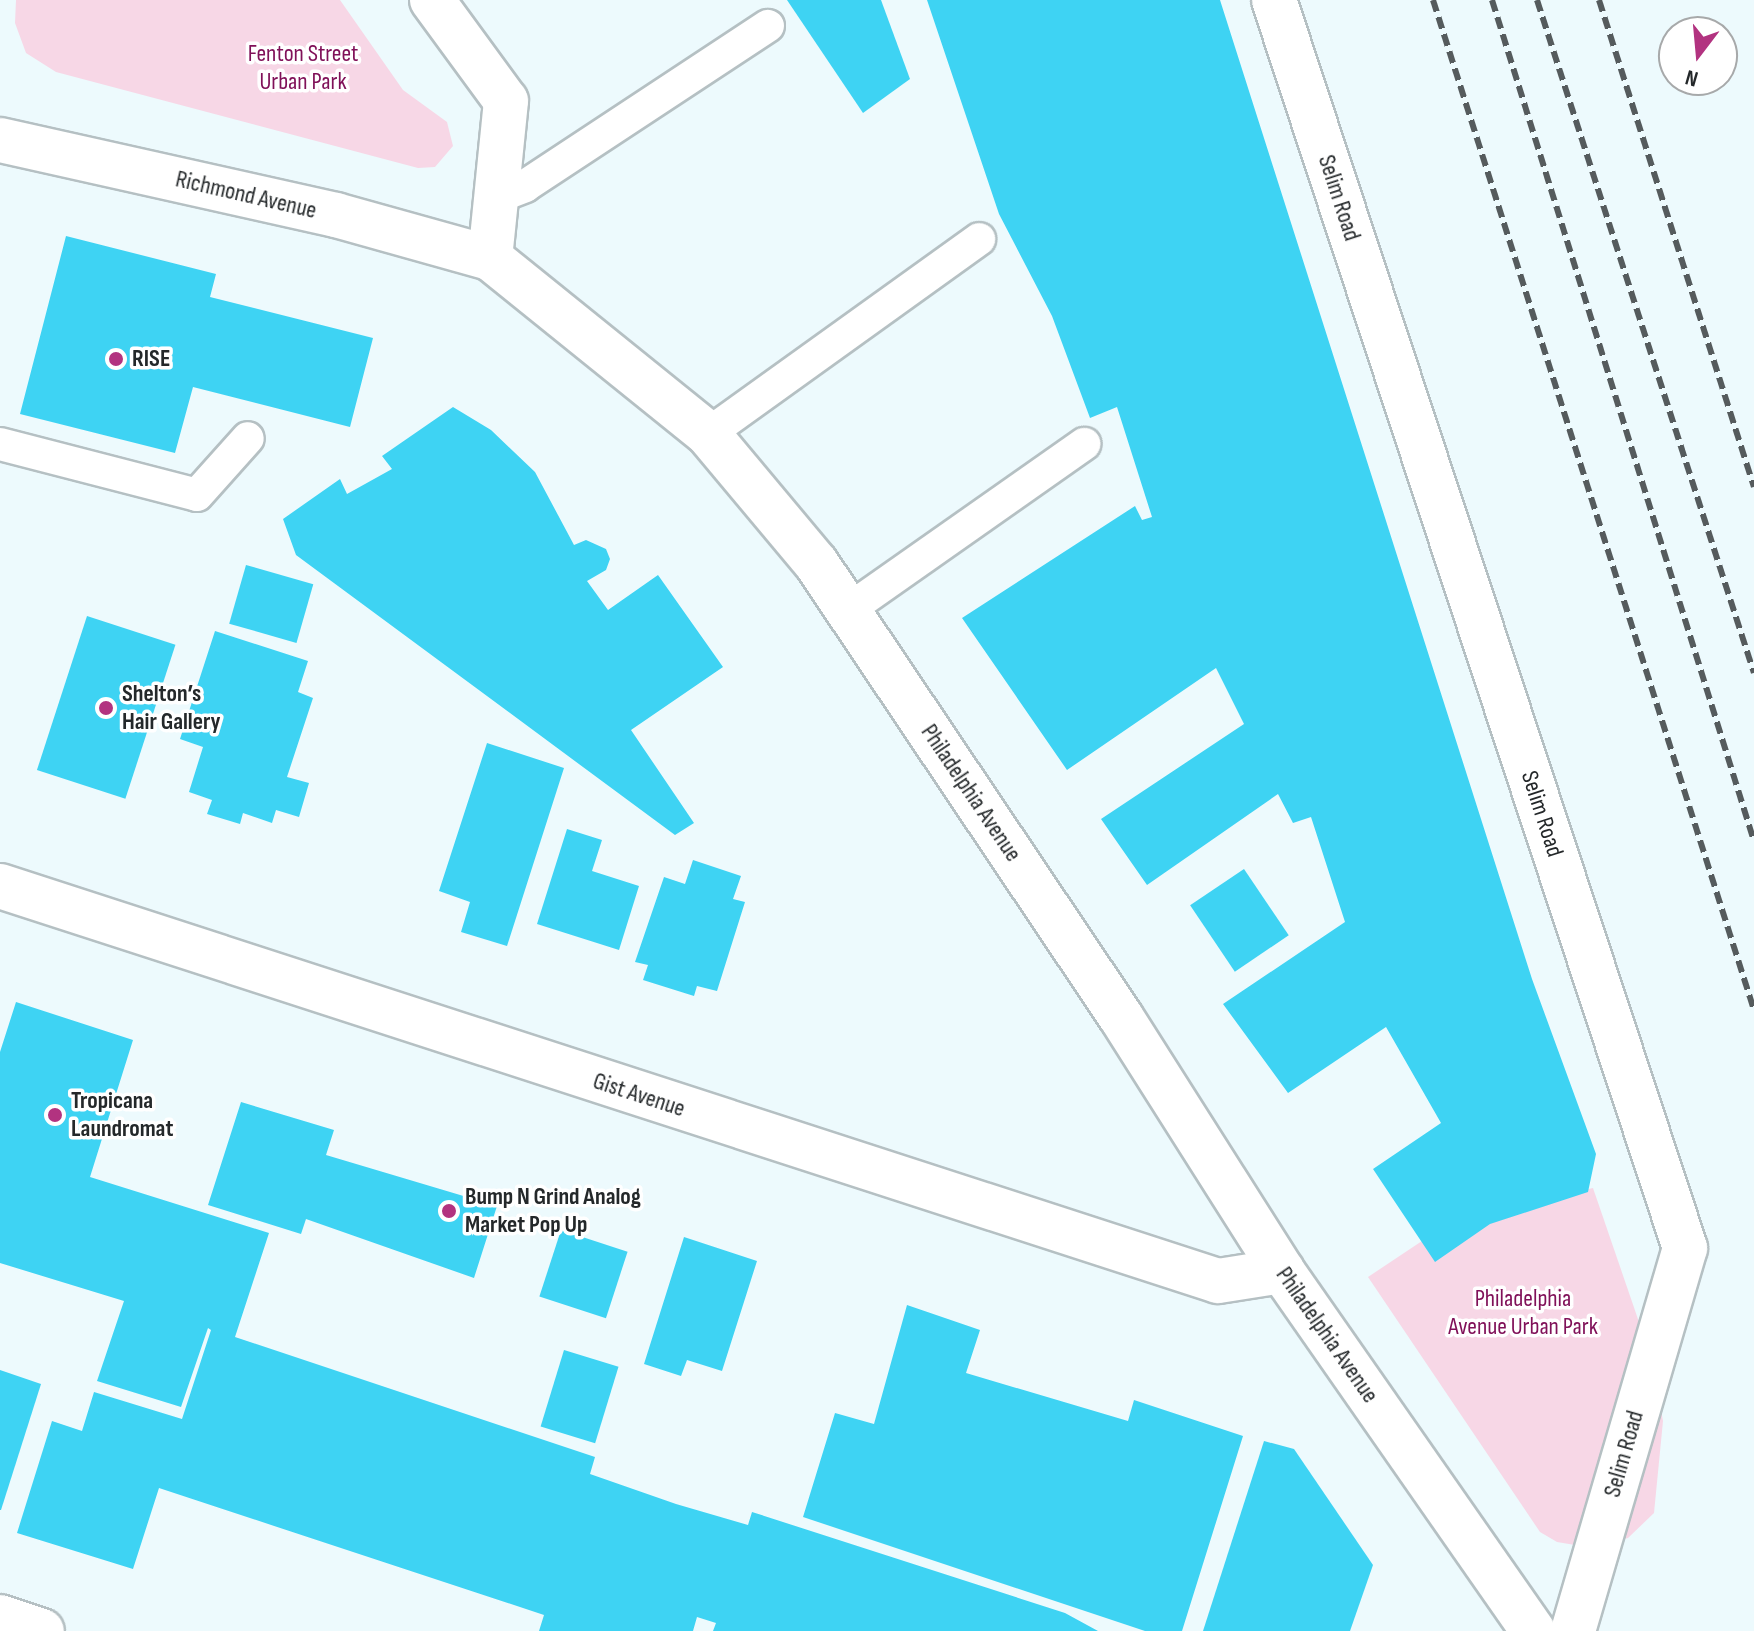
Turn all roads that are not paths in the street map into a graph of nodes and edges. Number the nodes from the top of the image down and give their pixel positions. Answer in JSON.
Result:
{"nodes":[{"id":1,"x":432,"y":0,"type":"edge"},
{"id":2,"x":1274,"y":0,"type":"edge"},
{"id":3,"x":768,"y":26,"type":"dead end"},
{"id":4,"x":0,"y":140,"type":"edge"},
{"id":5,"x":497,"y":197,"type":"junction"},
{"id":6,"x":979,"y":239,"type":"dead end"},
{"id":7,"x":490,"y":258,"type":"junction"},
{"id":8,"x":708,"y":434,"type":"junction"},
{"id":9,"x":248,"y":438,"type":"dead end"},
{"id":10,"x":0,"y":444,"type":"edge"},
{"id":11,"x":1084,"y":444,"type":"dead end"},
{"id":12,"x":848,"y":610,"type":"junction"},
{"id":13,"x":0,"y":886,"type":"edge"},
{"id":14,"x":1282,"y":1271,"type":"junction"},
{"id":15,"x":0,"y":1617,"type":"edge"},
{"id":16,"x":42,"y":1631,"type":"edge"},
{"id":17,"x":1533,"y":1631,"type":"edge"},
{"id":18,"x":1573,"y":1631,"type":"edge"}],
"edges":[{"from":1,"to":5,"type":"street"},
{"from":2,"to":18,"type":"street","name":"Selim Road"},
{"from":3,"to":5,"type":"lane"},
{"from":4,"to":7,"type":"street","name":"Richmond Avenue"},
{"from":5,"to":7,"type":"street"},
{"from":6,"to":8,"type":"lane"},
{"from":7,"to":8,"type":"street","name":"Philadelphia Avenue"},
{"from":8,"to":12,"type":"street","name":"Philadelphia Avenue"},
{"from":9,"to":10,"type":"lane"},
{"from":11,"to":12,"type":"lane"},
{"from":12,"to":14,"type":"street","name":"Philadelphia Avenue"},
{"from":13,"to":14,"type":"street","name":"Gist Avenue"},
{"from":14,"to":17,"type":"street","name":"Philadelphia Avenue"},
{"from":15,"to":16,"type":"street"}]}
